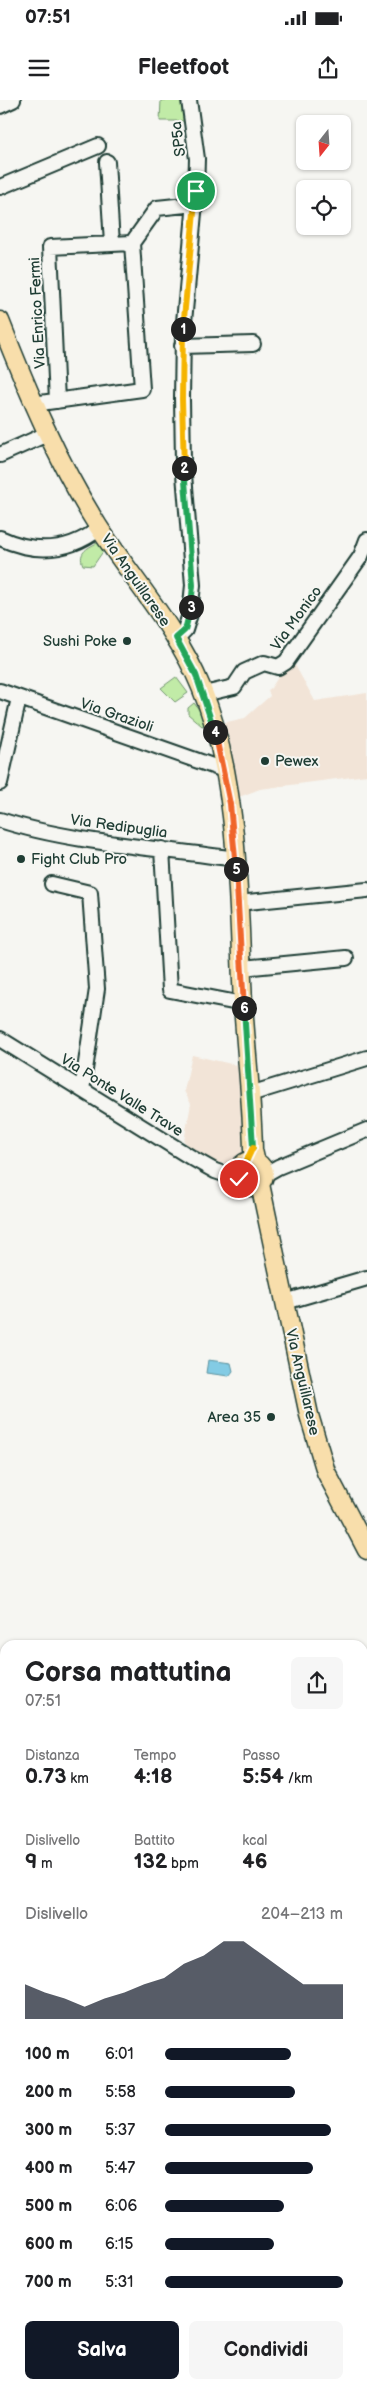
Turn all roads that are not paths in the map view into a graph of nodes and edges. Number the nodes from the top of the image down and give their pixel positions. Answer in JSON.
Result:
{"nodes":[{"id":1,"x":13,"y":100,"type":"edge"},
{"id":2,"x":189,"y":100,"type":"edge"},
{"id":3,"x":0,"y":106,"type":"edge"},
{"id":4,"x":98,"y":146,"type":"dead end"},
{"id":5,"x":107,"y":162,"type":"dead end"},
{"id":6,"x":0,"y":187,"type":"edge"},
{"id":7,"x":195,"y":204,"type":"junction"},
{"id":8,"x":132,"y":243,"type":"junction"},
{"id":9,"x":112,"y":244,"type":"junction"},
{"id":10,"x":0,"y":321,"type":"edge"},
{"id":11,"x":253,"y":344,"type":"dead end"},
{"id":12,"x":182,"y":346,"type":"junction"},
{"id":13,"x":57,"y":401,"type":"junction"},
{"id":14,"x":33,"y":404,"type":"junction"},
{"id":15,"x":47,"y":434,"type":"junction"},
{"id":16,"x":0,"y":454,"type":"edge"},
{"id":17,"x":100,"y":528,"type":"junction"},
{"id":18,"x":0,"y":538,"type":"edge"},
{"id":19,"x":367,"y":540,"type":"edge"},
{"id":20,"x":176,"y":638,"type":"junction"},
{"id":21,"x":0,"y":691,"type":"edge"},
{"id":22,"x":204,"y":694,"type":"junction"},
{"id":23,"x":19,"y":698,"type":"junction"},
{"id":24,"x":224,"y":770,"type":"junction"},
{"id":25,"x":0,"y":782,"type":"edge"},
{"id":26,"x":0,"y":820,"type":"edge"},
{"id":27,"x":162,"y":849,"type":"junction"},
{"id":28,"x":235,"y":859,"type":"junction"},
{"id":29,"x":52,"y":884,"type":"dead end"},
{"id":30,"x":367,"y":890,"type":"edge"},
{"id":31,"x":238,"y":903,"type":"junction"},
{"id":32,"x":346,"y":958,"type":"dead end"},
{"id":33,"x":242,"y":968,"type":"junction"},
{"id":34,"x":243,"y":1004,"type":"junction"},
{"id":35,"x":0,"y":1039,"type":"edge"},
{"id":36,"x":367,"y":1058,"type":"edge"},
{"id":37,"x":82,"y":1090,"type":"junction"},
{"id":38,"x":250,"y":1094,"type":"junction"},
{"id":39,"x":367,"y":1130,"type":"edge"},
{"id":40,"x":252,"y":1170,"type":"junction"},
{"id":41,"x":367,"y":1278,"type":"edge"},
{"id":42,"x":285,"y":1302,"type":"junction"},
{"id":43,"x":367,"y":1550,"type":"edge"}],
"edges":[{"from":1,"to":3,"type":"street"},
{"from":2,"to":7,"type":"street","name":"SP5a"},
{"from":4,"to":6,"type":"street"},
{"from":5,"to":9,"type":"street"},
{"from":7,"to":8,"type":"street"},
{"from":7,"to":12,"type":"street","name":"SP5a"},
{"from":8,"to":9,"type":"street","name":"Via Enrico Fermi"},
{"from":8,"to":13,"type":"street"},
{"from":9,"to":13,"type":"street","name":"Via Enrico Fermi"},
{"from":10,"to":14,"type":"main road","name":"Via Anguillarese"},
{"from":11,"to":12,"type":"street"},
{"from":12,"to":20,"type":"street","name":"SP5a"},
{"from":13,"to":14,"type":"street"},
{"from":14,"to":15,"type":"main road","name":"Via Anguillarese"},
{"from":15,"to":16,"type":"street"},
{"from":15,"to":17,"type":"main road","name":"Via Anguillarese"},
{"from":17,"to":18,"type":"street"},
{"from":17,"to":20,"type":"main road","name":"Via Anguillarese"},
{"from":19,"to":22,"type":"street","name":"Via Monico"},
{"from":20,"to":22,"type":"main road","name":"Via Anguillarese"},
{"from":21,"to":23,"type":"street","name":"Via Grazioli"},
{"from":22,"to":24,"type":"main road","name":"Via Anguillarese"},
{"from":23,"to":24,"type":"street","name":"Via Grazioli"},
{"from":23,"to":25,"type":"street"},
{"from":24,"to":28,"type":"main road","name":"Via Anguillarese"},
{"from":26,"to":27,"type":"street","name":"Via Redipuglia"},
{"from":27,"to":28,"type":"street","name":"Via Redipuglia"},
{"from":27,"to":34,"type":"street"},
{"from":28,"to":31,"type":"main road","name":"Via Anguillarese"},
{"from":29,"to":37,"type":"street"},
{"from":30,"to":31,"type":"street"},
{"from":31,"to":33,"type":"main road","name":"Via Anguillarese"},
{"from":32,"to":33,"type":"street"},
{"from":33,"to":34,"type":"main road","name":"Via Anguillarese"},
{"from":34,"to":38,"type":"main road","name":"Via Anguillarese"},
{"from":35,"to":37,"type":"street","name":"Via Ponte Valle Trave"},
{"from":36,"to":38,"type":"street"},
{"from":37,"to":40,"type":"street","name":"Via Ponte Valle Trave"},
{"from":38,"to":40,"type":"main road","name":"Via Anguillarese"},
{"from":39,"to":40,"type":"street"},
{"from":40,"to":42,"type":"main road","name":"Via Anguillarese"},
{"from":41,"to":42,"type":"street"},
{"from":42,"to":43,"type":"main road","name":"Via Anguillarese"}]}
